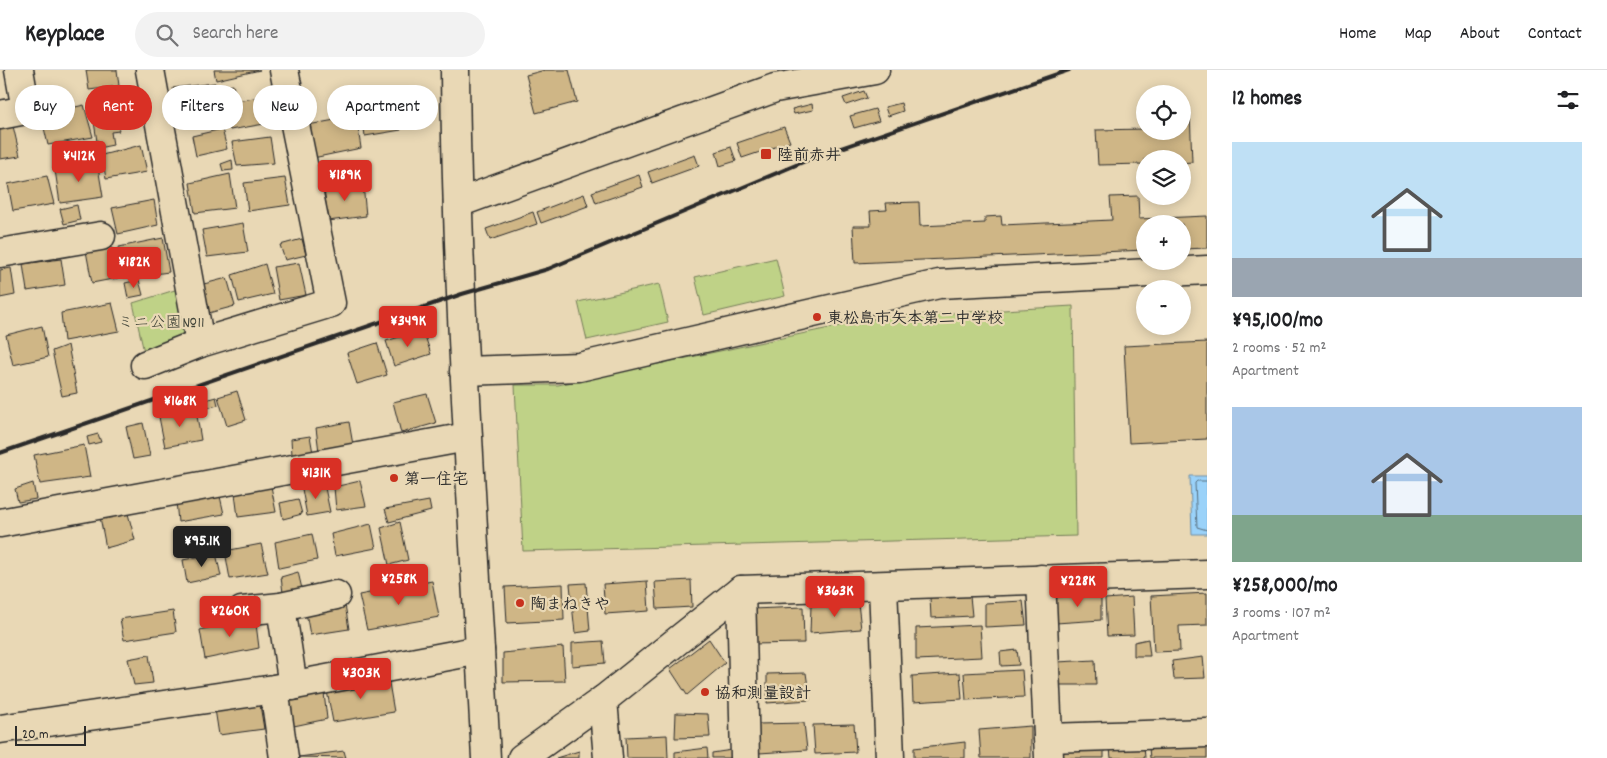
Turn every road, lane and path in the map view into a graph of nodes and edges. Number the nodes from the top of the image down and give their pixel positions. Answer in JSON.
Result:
{"nodes":[{"id":1,"x":19,"y":70,"type":"edge"},
{"id":2,"x":150,"y":70,"type":"edge"},
{"id":3,"x":284,"y":70,"type":"edge"},
{"id":4,"x":455,"y":70,"type":"edge"},
{"id":5,"x":796,"y":70,"type":"edge"},
{"id":6,"x":875,"y":70,"type":"edge"},
{"id":7,"x":774,"y":88,"type":"junction"},
{"id":8,"x":0,"y":115,"type":"edge"},
{"id":9,"x":458,"y":202,"type":"junction"},
{"id":10,"x":101,"y":236,"type":"dead end"},
{"id":11,"x":0,"y":253,"type":"edge"},
{"id":12,"x":1207,"y":270,"type":"edge"},
{"id":13,"x":200,"y":343,"type":"junction"},
{"id":14,"x":145,"y":365,"type":"dead end"},
{"id":15,"x":464,"y":372,"type":"junction"},
{"id":16,"x":467,"y":437,"type":"junction"},
{"id":17,"x":0,"y":523,"type":"edge"},
{"id":18,"x":1207,"y":574,"type":"edge"},
{"id":19,"x":1041,"y":579,"type":"junction"},
{"id":20,"x":883,"y":586,"type":"junction"},
{"id":21,"x":741,"y":590,"type":"junction"},
{"id":22,"x":336,"y":595,"type":"dead end"},
{"id":23,"x":281,"y":607,"type":"junction"},
{"id":24,"x":242,"y":611,"type":"dead end"},
{"id":25,"x":480,"y":650,"type":"junction"},
{"id":26,"x":284,"y":688,"type":"junction"},
{"id":27,"x":603,"y":700,"type":"junction"},
{"id":28,"x":0,"y":729,"type":"edge"},
{"id":29,"x":1207,"y":733,"type":"edge"},
{"id":30,"x":1049,"y":748,"type":"edge"},
{"id":31,"x":284,"y":758,"type":"edge"},
{"id":32,"x":486,"y":758,"type":"edge"},
{"id":33,"x":522,"y":758,"type":"edge"},
{"id":34,"x":608,"y":758,"type":"edge"},
{"id":35,"x":745,"y":758,"type":"edge"},
{"id":36,"x":890,"y":758,"type":"edge"}],
"edges":[{"from":1,"to":8,"type":"street"},
{"from":2,"to":13,"type":"street"},
{"from":3,"to":13,"type":"street"},
{"from":4,"to":9,"type":"street"},
{"from":5,"to":7,"type":"street"},
{"from":6,"to":7,"type":"street"},
{"from":7,"to":9,"type":"street"},
{"from":9,"to":15,"type":"street"},
{"from":10,"to":11,"type":"street"},
{"from":12,"to":15,"type":"street"},
{"from":13,"to":14,"type":"street"},
{"from":15,"to":16,"type":"street"},
{"from":16,"to":17,"type":"street"},
{"from":16,"to":25,"type":"street"},
{"from":18,"to":19,"type":"street"},
{"from":19,"to":20,"type":"street"},
{"from":19,"to":30,"type":"street"},
{"from":20,"to":21,"type":"street"},
{"from":20,"to":36,"type":"street"},
{"from":21,"to":27,"type":"street"},
{"from":21,"to":35,"type":"street"},
{"from":22,"to":23,"type":"street"},
{"from":23,"to":24,"type":"street"},
{"from":23,"to":26,"type":"street"},
{"from":25,"to":26,"type":"street"},
{"from":25,"to":32,"type":"street"},
{"from":26,"to":28,"type":"street"},
{"from":26,"to":31,"type":"street"},
{"from":27,"to":33,"type":"street"},
{"from":27,"to":34,"type":"street"},
{"from":29,"to":30,"type":"street"}]}
